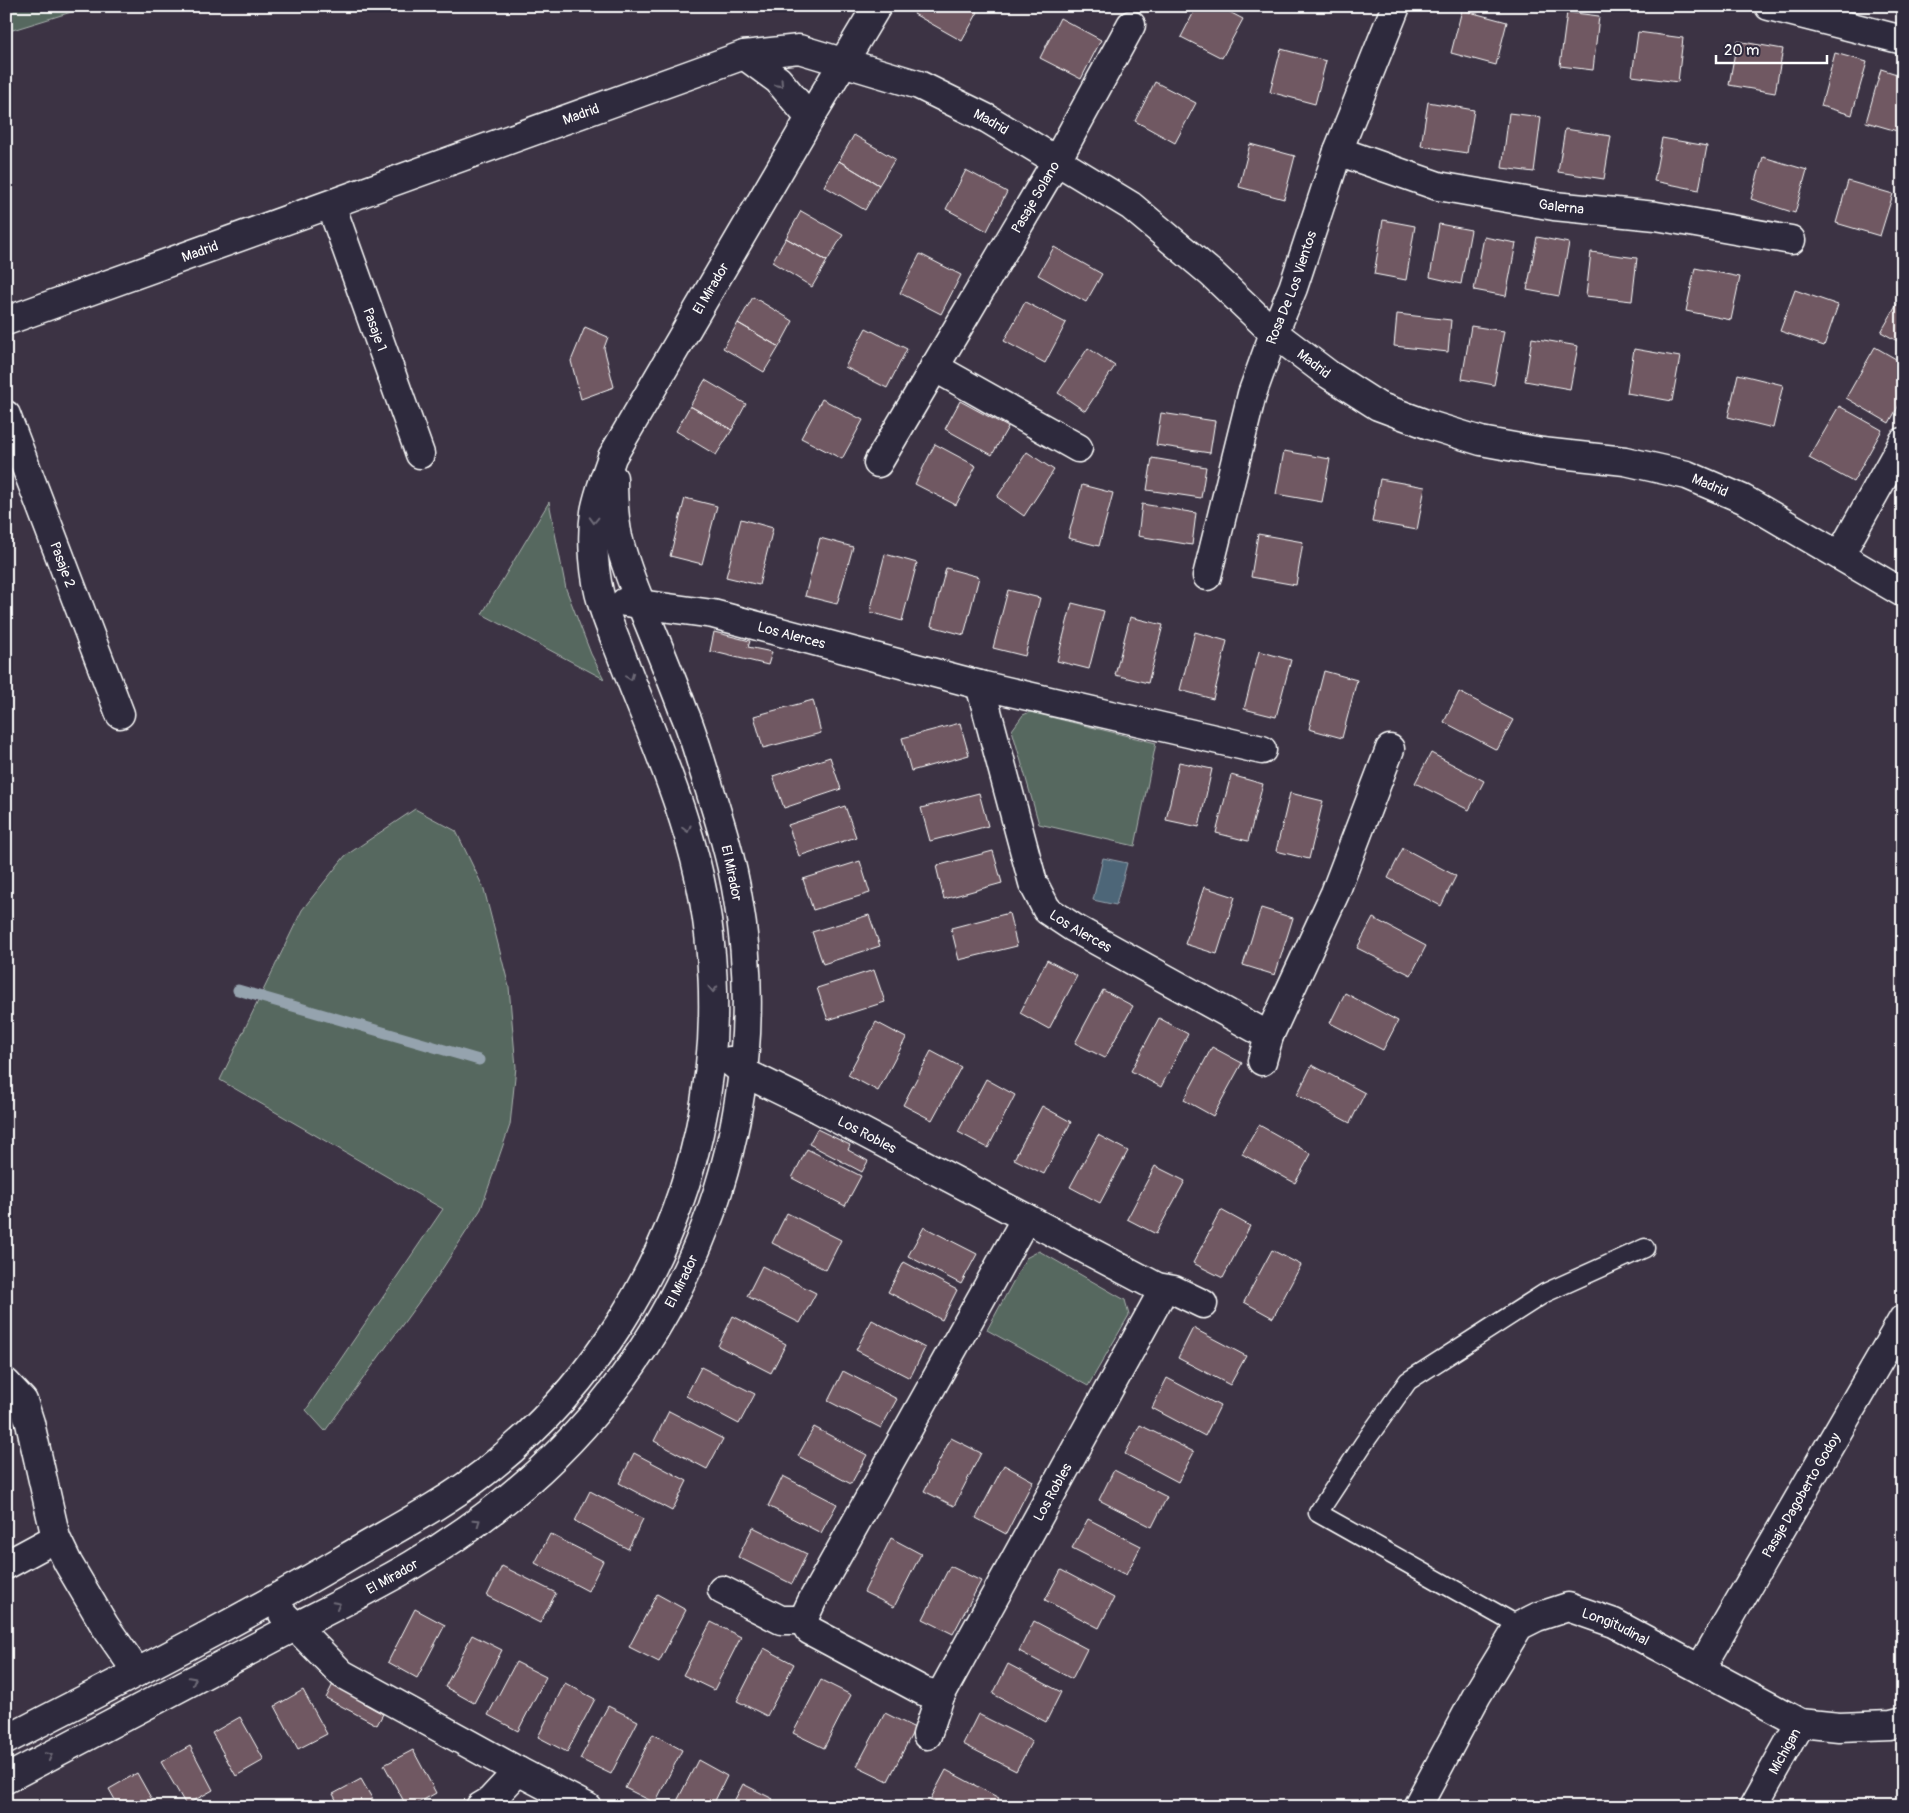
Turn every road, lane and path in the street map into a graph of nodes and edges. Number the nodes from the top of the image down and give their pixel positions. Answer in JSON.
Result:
{"nodes":[{"id":1,"x":877,"y":6,"type":"edge"},
{"id":2,"x":1396,"y":6,"type":"edge"},
{"id":3,"x":1769,"y":6,"type":"edge"},
{"id":4,"x":1131,"y":25,"type":"dead end"},
{"id":5,"x":1903,"y":40,"type":"edge"},
{"id":6,"x":744,"y":56,"type":"junction"},
{"id":7,"x":844,"y":62,"type":"junction"},
{"id":8,"x":810,"y":118,"type":"junction"},
{"id":9,"x":1338,"y":151,"type":"junction"},
{"id":10,"x":1057,"y":160,"type":"junction"},
{"id":11,"x":331,"y":205,"type":"junction"},
{"id":12,"x":1791,"y":240,"type":"dead end"},
{"id":13,"x":6,"y":321,"type":"edge"},
{"id":14,"x":1274,"y":333,"type":"junction"},
{"id":15,"x":934,"y":367,"type":"junction"},
{"id":16,"x":6,"y":415,"type":"edge"},
{"id":17,"x":1903,"y":442,"type":"edge"},
{"id":18,"x":1078,"y":448,"type":"dead end"},
{"id":19,"x":420,"y":454,"type":"dead end"},
{"id":20,"x":612,"y":457,"type":"junction"},
{"id":21,"x":878,"y":463,"type":"dead end"},
{"id":22,"x":1840,"y":555,"type":"junction"},
{"id":23,"x":1208,"y":576,"type":"dead end"},
{"id":24,"x":1903,"y":593,"type":"edge"},
{"id":25,"x":601,"y":600,"type":"junction"},
{"id":26,"x":640,"y":603,"type":"junction"},
{"id":27,"x":980,"y":685,"type":"junction"},
{"id":28,"x":120,"y":714,"type":"dead end"},
{"id":29,"x":1390,"y":749,"type":"dead end"},
{"id":30,"x":1262,"y":750,"type":"dead end"},
{"id":31,"x":712,"y":1047,"type":"junction"},
{"id":32,"x":743,"y":1072,"type":"junction"},
{"id":33,"x":1026,"y":1218,"type":"junction"},
{"id":34,"x":1645,"y":1248,"type":"dead end"},
{"id":35,"x":1158,"y":1287,"type":"junction"},
{"id":36,"x":1203,"y":1304,"type":"dead end"},
{"id":37,"x":1903,"y":1319,"type":"edge"},
{"id":38,"x":6,"y":1383,"type":"edge"},
{"id":39,"x":56,"y":1538,"type":"junction"},
{"id":40,"x":6,"y":1565,"type":"edge"},
{"id":41,"x":722,"y":1590,"type":"dead end"},
{"id":42,"x":272,"y":1602,"type":"junction"},
{"id":43,"x":803,"y":1620,"type":"junction"},
{"id":44,"x":1519,"y":1626,"type":"junction"},
{"id":45,"x":294,"y":1627,"type":"junction"},
{"id":46,"x":1700,"y":1670,"type":"junction"},
{"id":47,"x":137,"y":1672,"type":"junction"},
{"id":48,"x":940,"y":1696,"type":"junction"},
{"id":49,"x":1903,"y":1722,"type":"edge"},
{"id":50,"x":1800,"y":1723,"type":"junction"},
{"id":51,"x":927,"y":1735,"type":"dead end"},
{"id":52,"x":6,"y":1740,"type":"edge"},
{"id":53,"x":518,"y":1771,"type":"junction"},
{"id":54,"x":6,"y":1779,"type":"edge"},
{"id":55,"x":480,"y":1807,"type":"edge"},
{"id":56,"x":587,"y":1807,"type":"edge"},
{"id":57,"x":1417,"y":1807,"type":"edge"},
{"id":58,"x":1753,"y":1807,"type":"edge"}],
"edges":[{"from":1,"to":7,"type":"street","name":"El Mirador"},
{"from":2,"to":9,"type":"street","name":"Rosa De Los Vientos"},
{"from":3,"to":5,"type":"street"},
{"from":4,"to":10,"type":"street","name":"Pasaje Solano"},
{"from":6,"to":7,"type":"street","name":"Madrid"},
{"from":6,"to":8,"type":"street","one_way":true},
{"from":6,"to":11,"type":"street","name":"Madrid"},
{"from":7,"to":8,"type":"street","name":"El Mirador"},
{"from":7,"to":10,"type":"street","name":"Madrid"},
{"from":8,"to":20,"type":"street","name":"El Mirador"},
{"from":9,"to":12,"type":"street","name":"Galerna"},
{"from":9,"to":14,"type":"street","name":"Rosa De Los Vientos"},
{"from":10,"to":14,"type":"street","name":"Madrid"},
{"from":10,"to":15,"type":"street","name":"Pasaje Solano"},
{"from":11,"to":13,"type":"street","name":"Madrid"},
{"from":11,"to":19,"type":"street","name":"Pasaje 1"},
{"from":14,"to":22,"type":"street","name":"Madrid"},
{"from":14,"to":23,"type":"street","name":"Rosa De Los Vientos"},
{"from":15,"to":18,"type":"street"},
{"from":15,"to":21,"type":"street","name":"Pasaje Solano"},
{"from":16,"to":28,"type":"street","name":"Pasaje 2"},
{"from":17,"to":22,"type":"street"},
{"from":20,"to":25,"type":"street","name":"El Mirador","one_way":true},
{"from":20,"to":26,"type":"street","name":"El Mirador"},
{"from":22,"to":24,"type":"street","name":"Madrid"},
{"from":25,"to":26,"type":"street","name":"Los Alerces"},
{"from":25,"to":31,"type":"street","name":"El Mirador","one_way":true},
{"from":26,"to":27,"type":"street","name":"Los Alerces"},
{"from":26,"to":32,"type":"street","name":"El Mirador"},
{"from":27,"to":29,"type":"street","name":"Los Alerces"},
{"from":27,"to":30,"type":"street","name":"Los Alerces"},
{"from":31,"to":32,"type":"street","name":"Los Robles"},
{"from":31,"to":42,"type":"street","name":"El Mirador"},
{"from":32,"to":33,"type":"street","name":"Los Robles"},
{"from":45,"to":32,"type":"street","name":"El Mirador","one_way":true},
{"from":33,"to":35,"type":"street","name":"Los Robles"},
{"from":33,"to":43,"type":"street"},
{"from":34,"to":44,"type":"lane"},
{"from":35,"to":36,"type":"street","name":"Los Robles"},
{"from":35,"to":48,"type":"street","name":"Los Robles"},
{"from":37,"to":46,"type":"street","name":"Pasaje Dagoberto Godoy"},
{"from":38,"to":39,"type":"street"},
{"from":39,"to":40,"type":"street"},
{"from":39,"to":47,"type":"street"},
{"from":41,"to":43,"type":"street"},
{"from":42,"to":45,"type":"street"},
{"from":42,"to":47,"type":"street","name":"El Mirador"},
{"from":43,"to":48,"type":"street"},
{"from":44,"to":46,"type":"street","name":"Longitudinal"},
{"from":44,"to":57,"type":"street"},
{"from":45,"to":53,"type":"street"},
{"from":54,"to":45,"type":"street","name":"El Mirador","one_way":true},
{"from":46,"to":50,"type":"street","name":"Longitudinal"},
{"from":47,"to":52,"type":"street","name":"El Mirador"},
{"from":48,"to":51,"type":"street","name":"Los Robles"},
{"from":49,"to":50,"type":"street","name":"Longitudinal"},
{"from":50,"to":58,"type":"street","name":"Michigan"},
{"from":53,"to":55,"type":"street"},
{"from":53,"to":56,"type":"street"}]}
